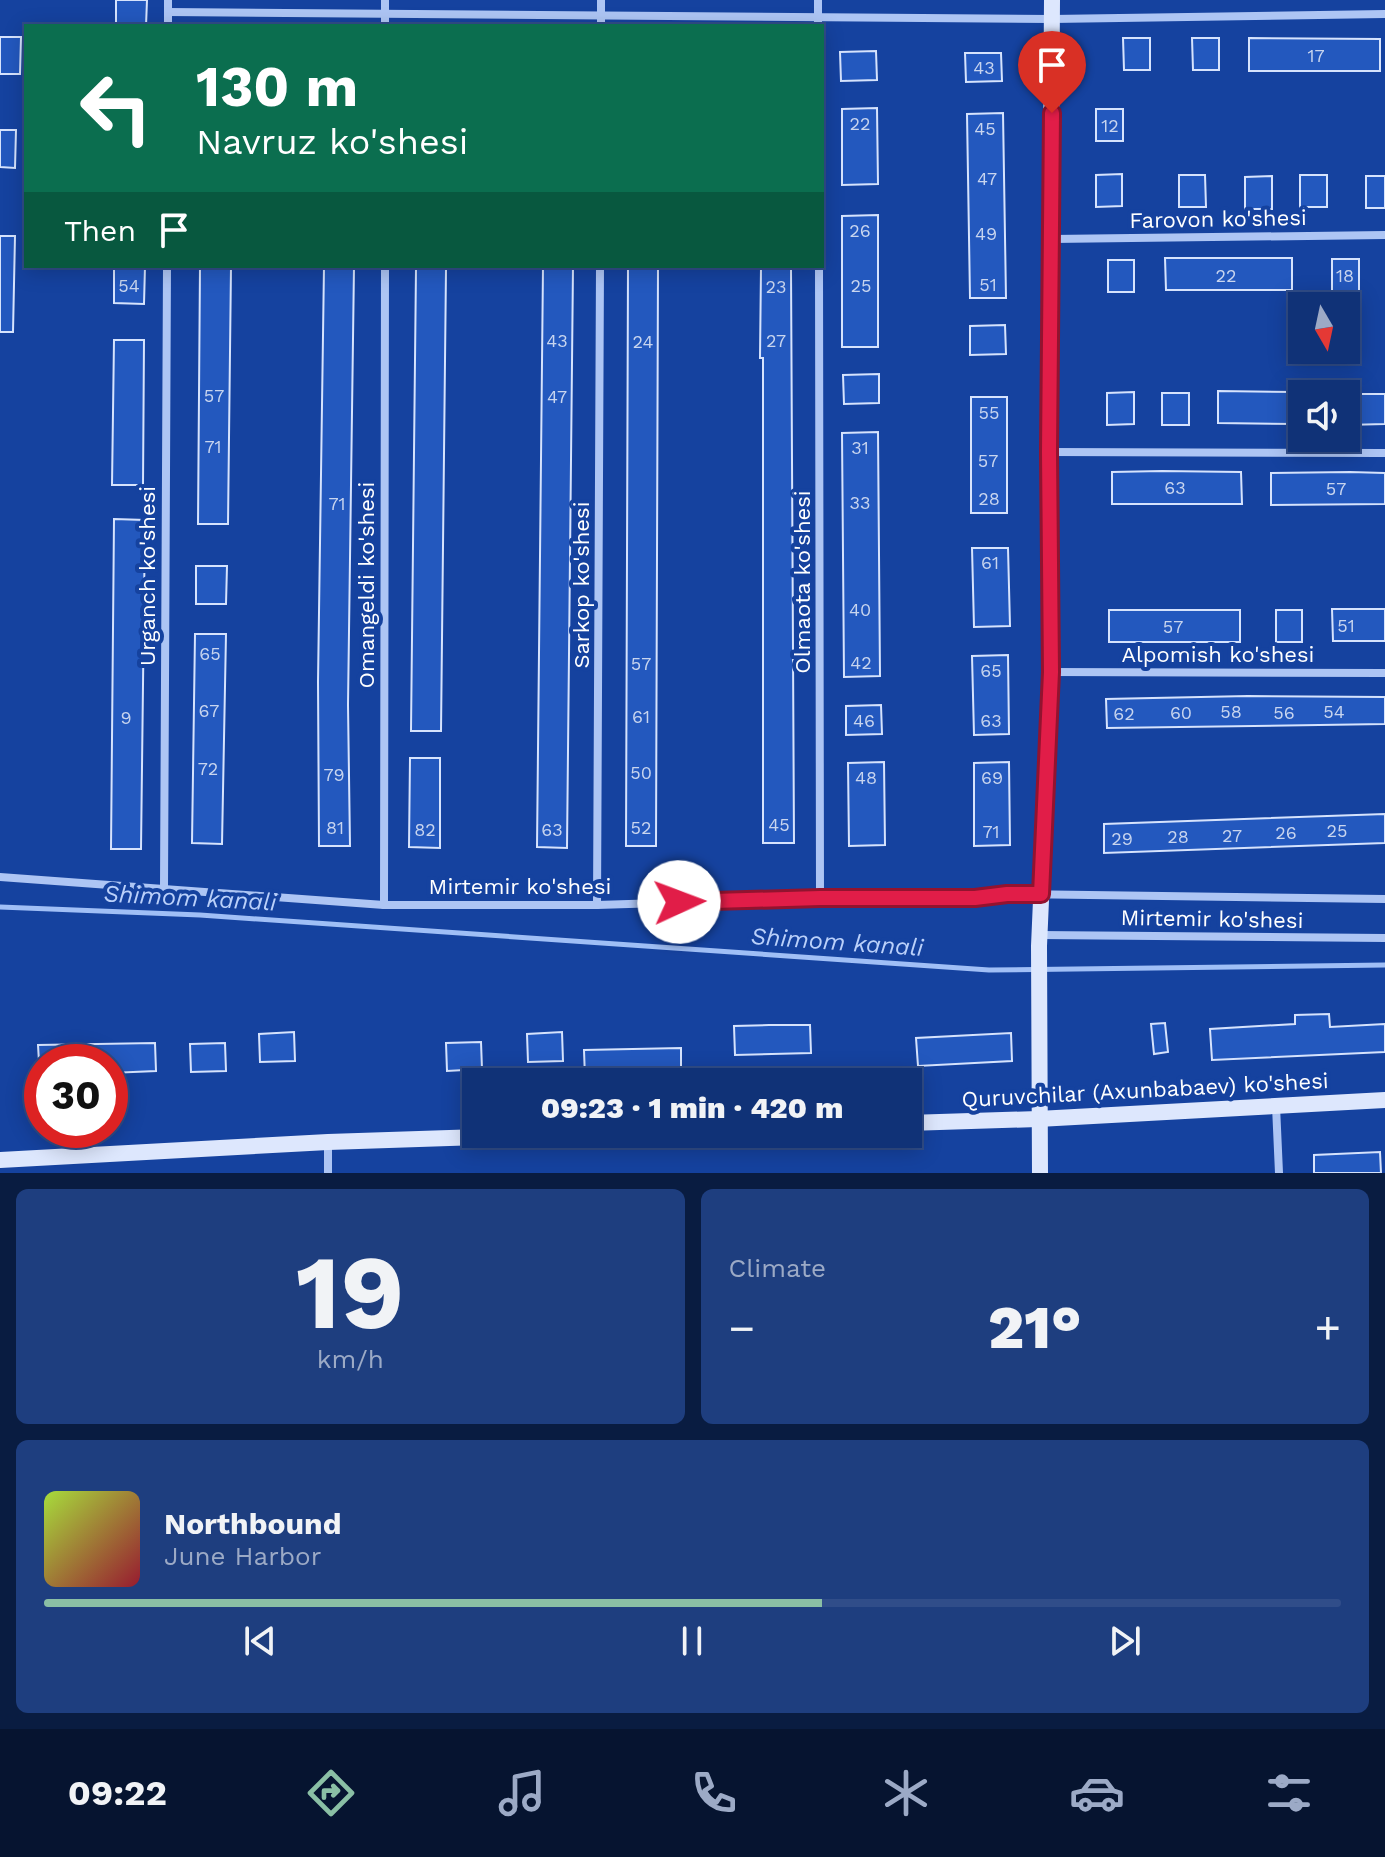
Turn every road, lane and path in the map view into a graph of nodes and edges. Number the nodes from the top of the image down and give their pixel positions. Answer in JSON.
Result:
{"nodes":[{"id":1,"x":168,"y":0,"type":"edge"},
{"id":2,"x":385,"y":0,"type":"edge"},
{"id":3,"x":601,"y":0,"type":"edge"},
{"id":4,"x":818,"y":0,"type":"edge"},
{"id":5,"x":1052,"y":0,"type":"edge"},
{"id":6,"x":168,"y":12,"type":"junction"},
{"id":7,"x":385,"y":12,"type":"junction"},
{"id":8,"x":1385,"y":14,"type":"edge"},
{"id":9,"x":601,"y":15,"type":"junction"},
{"id":10,"x":1052,"y":19,"type":"junction"},
{"id":11,"x":818,"y":22,"type":"edge"},
{"id":12,"x":168,"y":24,"type":"edge"},
{"id":13,"x":385,"y":24,"type":"edge"},
{"id":14,"x":601,"y":24,"type":"edge"},
{"id":15,"x":1385,"y":235,"type":"edge"},
{"id":16,"x":1052,"y":239,"type":"junction"},
{"id":17,"x":167,"y":268,"type":"edge"},
{"id":18,"x":385,"y":268,"type":"edge"},
{"id":19,"x":600,"y":268,"type":"edge"},
{"id":20,"x":819,"y":268,"type":"edge"},
{"id":21,"x":1049,"y":452,"type":"junction"},
{"id":22,"x":1385,"y":453,"type":"edge"},
{"id":23,"x":1051,"y":672,"type":"junction"},
{"id":24,"x":1385,"y":673,"type":"edge"},
{"id":25,"x":0,"y":877,"type":"edge"},
{"id":26,"x":164,"y":887,"type":"junction"},
{"id":27,"x":1041,"y":894,"type":"junction"},
{"id":28,"x":820,"y":898,"type":"junction"},
{"id":29,"x":1385,"y":899,"type":"edge"},
{"id":30,"x":384,"y":905,"type":"junction"},
{"id":31,"x":597,"y":905,"type":"junction"},
{"id":32,"x":1385,"y":938,"type":"edge"},
{"id":33,"x":1039,"y":940,"type":"junction"},
{"id":34,"x":1385,"y":1100,"type":"edge"},
{"id":35,"x":1276,"y":1104,"type":"junction"},
{"id":36,"x":1038,"y":1119,"type":"junction"},
{"id":37,"x":922,"y":1123,"type":"edge"},
{"id":38,"x":462,"y":1138,"type":"edge"},
{"id":39,"x":328,"y":1142,"type":"junction"},
{"id":40,"x":0,"y":1160,"type":"edge"},
{"id":41,"x":328,"y":1173,"type":"edge"},
{"id":42,"x":1040,"y":1173,"type":"edge"},
{"id":43,"x":1279,"y":1173,"type":"edge"}],
"edges":[{"from":1,"to":6,"type":"street"},
{"from":2,"to":7,"type":"street"},
{"from":3,"to":9,"type":"street"},
{"from":4,"to":11,"type":"street"},
{"from":5,"to":10,"type":"street"},
{"from":6,"to":7,"type":"street"},
{"from":6,"to":12,"type":"street"},
{"from":7,"to":9,"type":"street"},
{"from":7,"to":13,"type":"street"},
{"from":8,"to":10,"type":"street"},
{"from":9,"to":11,"type":"street"},
{"from":9,"to":14,"type":"street"},
{"from":10,"to":11,"type":"street"},
{"from":10,"to":16,"type":"street"},
{"from":15,"to":16,"type":"street","name":"Farovon ko'shesi"},
{"from":16,"to":21,"type":"street"},
{"from":17,"to":26,"type":"street","name":"Urganch ko'shesi"},
{"from":18,"to":30,"type":"street","name":"Omangeldi ko'shesi"},
{"from":19,"to":31,"type":"street","name":"Sarkop ko'shesi"},
{"from":20,"to":28,"type":"street","name":"Olmaota ko'shesi"},
{"from":21,"to":22,"type":"street"},
{"from":21,"to":23,"type":"street"},
{"from":23,"to":24,"type":"street","name":"Alpomish ko'shesi"},
{"from":23,"to":27,"type":"street"},
{"from":25,"to":26,"type":"street","name":"Mirtemir ko'shesi"},
{"from":26,"to":30,"type":"street","name":"Mirtemir ko'shesi"},
{"from":27,"to":28,"type":"street","name":"Mirtemir ko'shesi"},
{"from":27,"to":29,"type":"street","name":"Mirtemir ko'shesi"},
{"from":27,"to":33,"type":"street"},
{"from":28,"to":31,"type":"street","name":"Mirtemir ko'shesi"},
{"from":30,"to":31,"type":"street","name":"Mirtemir ko'shesi"},
{"from":32,"to":33,"type":"street","name":"Mirtemir ko'shesi"},
{"from":33,"to":36,"type":"street"},
{"from":34,"to":35,"type":"street","name":"Quruvchilar (Axunbabaev) ko'shesi"},
{"from":35,"to":36,"type":"street","name":"Quruvchilar (Axunbabaev) ko'shesi"},
{"from":35,"to":43,"type":"street"},
{"from":36,"to":37,"type":"street","name":"Quruvchilar (Axunbabaev) ko'shesi"},
{"from":36,"to":42,"type":"street"},
{"from":38,"to":39,"type":"street"},
{"from":39,"to":40,"type":"street"},
{"from":39,"to":41,"type":"street"}]}
